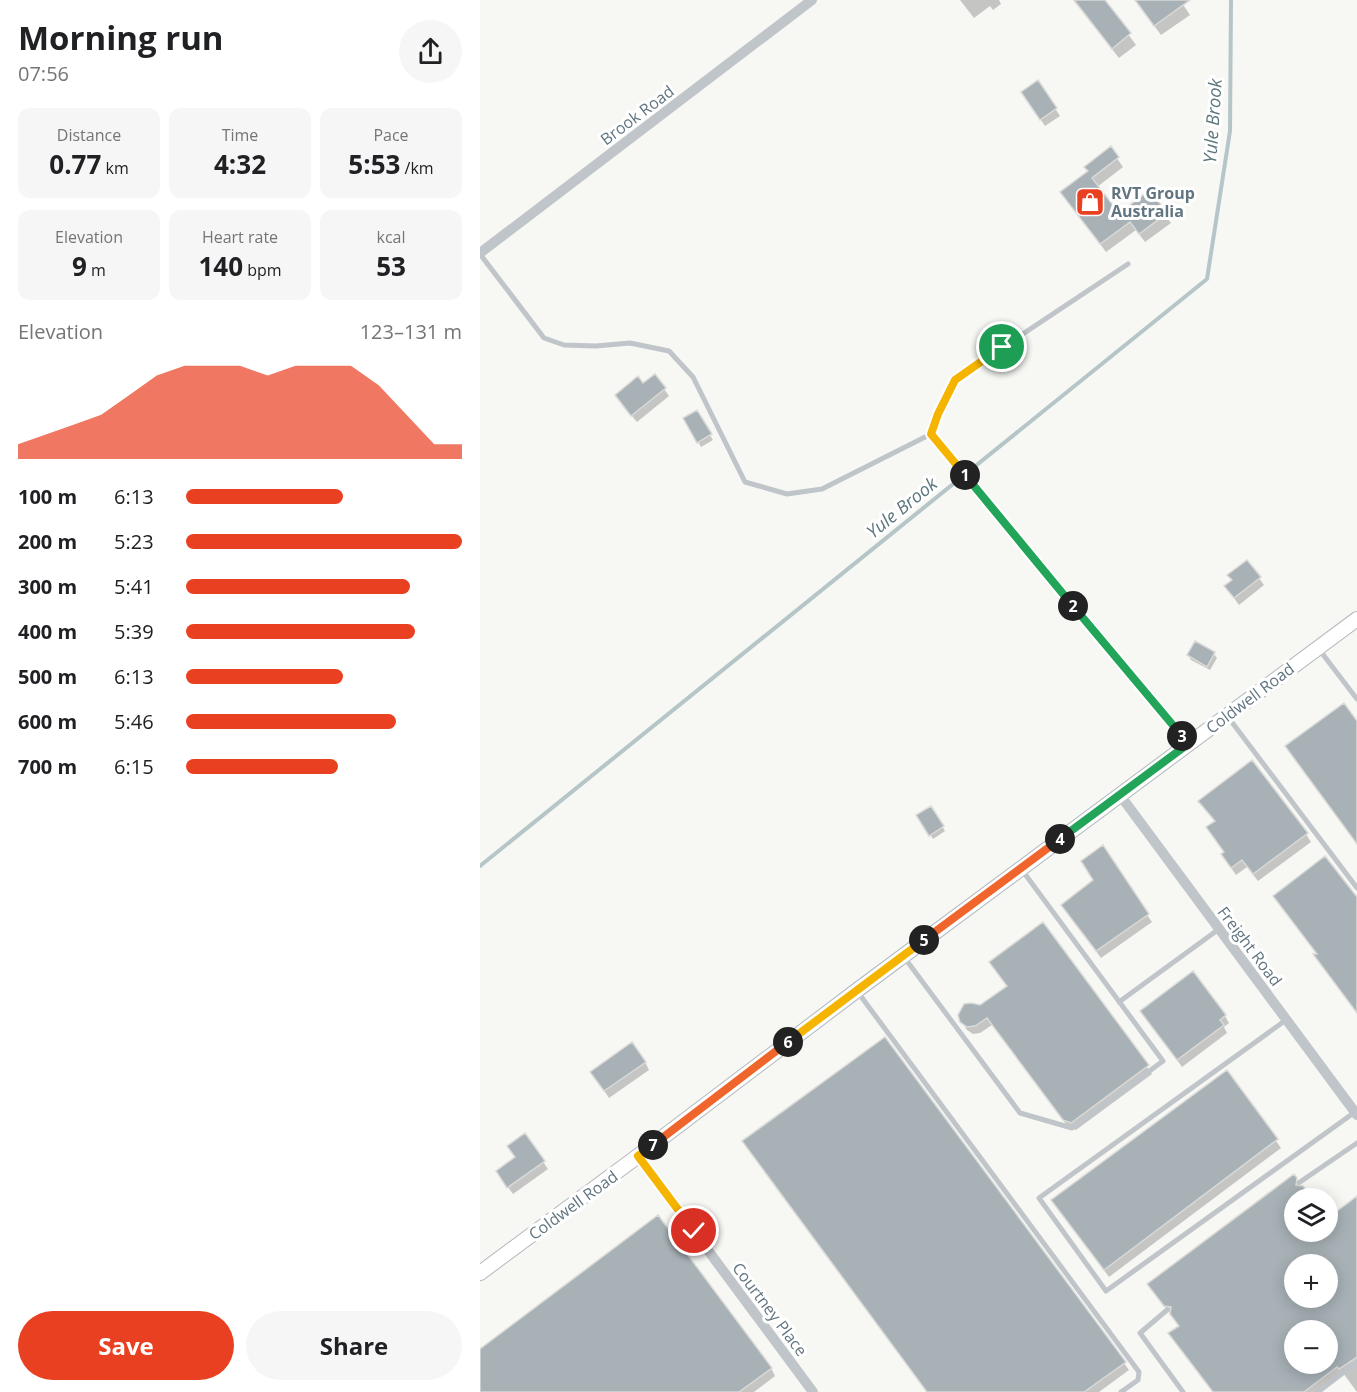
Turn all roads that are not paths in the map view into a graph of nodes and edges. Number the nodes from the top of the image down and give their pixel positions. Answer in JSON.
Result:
{"nodes":[{"id":1,"x":812,"y":0,"type":"edge"},
{"id":2,"x":480,"y":254,"type":"edge"},
{"id":3,"x":1128,"y":264,"type":"dead end"},
{"id":4,"x":931,"y":434,"type":"junction"},
{"id":5,"x":1357,"y":619,"type":"edge"},
{"id":6,"x":1318,"y":648,"type":"junction"},
{"id":7,"x":1357,"y":699,"type":"edge"},
{"id":8,"x":1227,"y":716,"type":"junction"},
{"id":9,"x":1188,"y":744,"type":"junction"},
{"id":10,"x":1120,"y":795,"type":"junction"},
{"id":11,"x":1021,"y":868,"type":"junction"},
{"id":12,"x":1357,"y":888,"type":"edge"},
{"id":13,"x":1219,"y":929,"type":"junction"},
{"id":14,"x":903,"y":956,"type":"junction"},
{"id":15,"x":856,"y":991,"type":"junction"},
{"id":16,"x":1119,"y":1002,"type":"junction"},
{"id":17,"x":1286,"y":1020,"type":"junction"},
{"id":18,"x":1356,"y":1114,"type":"edge"},
{"id":19,"x":1357,"y":1143,"type":"edge"},
{"id":20,"x":638,"y":1156,"type":"junction"},
{"id":21,"x":1300,"y":1182,"type":"dead end"},
{"id":22,"x":480,"y":1273,"type":"edge"},
{"id":23,"x":1167,"y":1310,"type":"dead end"},
{"id":24,"x":1357,"y":1362,"type":"edge"},
{"id":25,"x":813,"y":1392,"type":"edge"},
{"id":26,"x":1121,"y":1392,"type":"edge"},
{"id":27,"x":1183,"y":1392,"type":"edge"},
{"id":28,"x":1318,"y":1392,"type":"edge"}],
"edges":[{"from":1,"to":2,"type":"street","name":"Brook Road"},
{"from":2,"to":4,"type":"lane"},
{"from":3,"to":4,"type":"lane"},
{"from":4,"to":9,"type":"lane"},
{"from":5,"to":6,"type":"street","name":"Coldwell Road"},
{"from":6,"to":7,"type":"lane"},
{"from":6,"to":8,"type":"street","name":"Coldwell Road"},
{"from":8,"to":9,"type":"street","name":"Coldwell Road"},
{"from":8,"to":12,"type":"lane"},
{"from":9,"to":10,"type":"street","name":"Coldwell Road"},
{"from":10,"to":11,"type":"street","name":"Coldwell Road"},
{"from":10,"to":13,"type":"street","name":"Freight Road"},
{"from":11,"to":14,"type":"street","name":"Coldwell Road"},
{"from":11,"to":16,"type":"lane"},
{"from":13,"to":16,"type":"lane"},
{"from":13,"to":17,"type":"street","name":"Freight Road"},
{"from":14,"to":15,"type":"street","name":"Coldwell Road"},
{"from":14,"to":16,"type":"lane"},
{"from":15,"to":20,"type":"street","name":"Coldwell Road"},
{"from":15,"to":26,"type":"lane"},
{"from":17,"to":18,"type":"street","name":"Freight Road"},
{"from":17,"to":18,"type":"lane"},
{"from":19,"to":21,"type":"lane"},
{"from":20,"to":22,"type":"street","name":"Coldwell Road"},
{"from":20,"to":25,"type":"street","name":"Courtney Place"},
{"from":23,"to":27,"type":"lane"},
{"from":24,"to":28,"type":"lane"}]}
